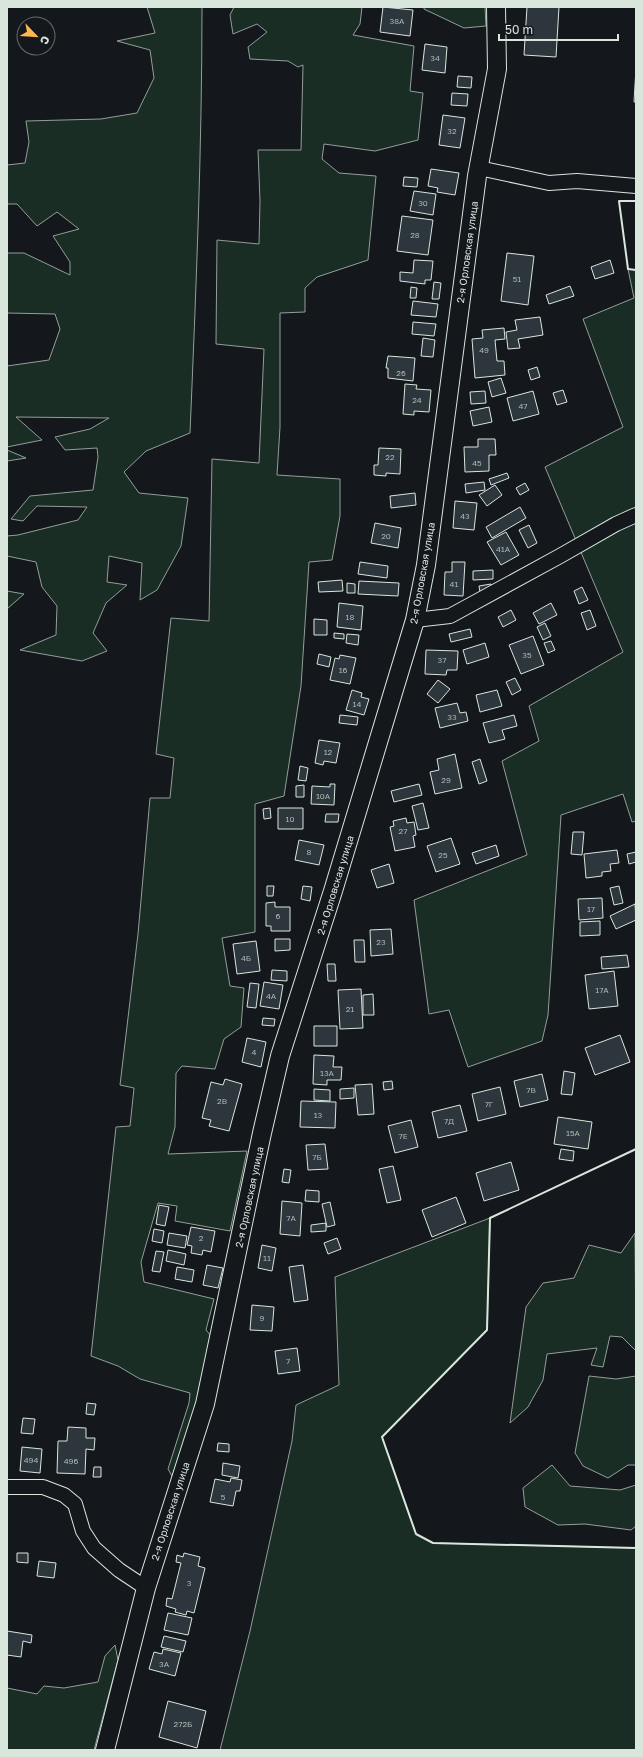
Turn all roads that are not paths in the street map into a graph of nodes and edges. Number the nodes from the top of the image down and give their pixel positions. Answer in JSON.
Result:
{"nodes":[{"id":1,"x":496,"y":7,"type":"edge"},
{"id":2,"x":479,"y":168,"type":"junction"},
{"id":3,"x":636,"y":186,"type":"edge"},
{"id":4,"x":636,"y":515,"type":"edge"},
{"id":5,"x":415,"y":620,"type":"junction"},
{"id":6,"x":7,"y":1487,"type":"edge"},
{"id":7,"x":146,"y":1588,"type":"junction"},
{"id":8,"x":105,"y":1750,"type":"edge"}],
"edges":[{"from":1,"to":2,"type":"street","name":"2-я Орловская улица"},
{"from":2,"to":3,"type":"street"},
{"from":2,"to":5,"type":"street","name":"2-я Орловская улица"},
{"from":4,"to":5,"type":"street"},
{"from":5,"to":7,"type":"street","name":"2-я Орловская улица"},
{"from":6,"to":7,"type":"street"},
{"from":7,"to":8,"type":"street","name":"2-я Орловская улица"}]}
